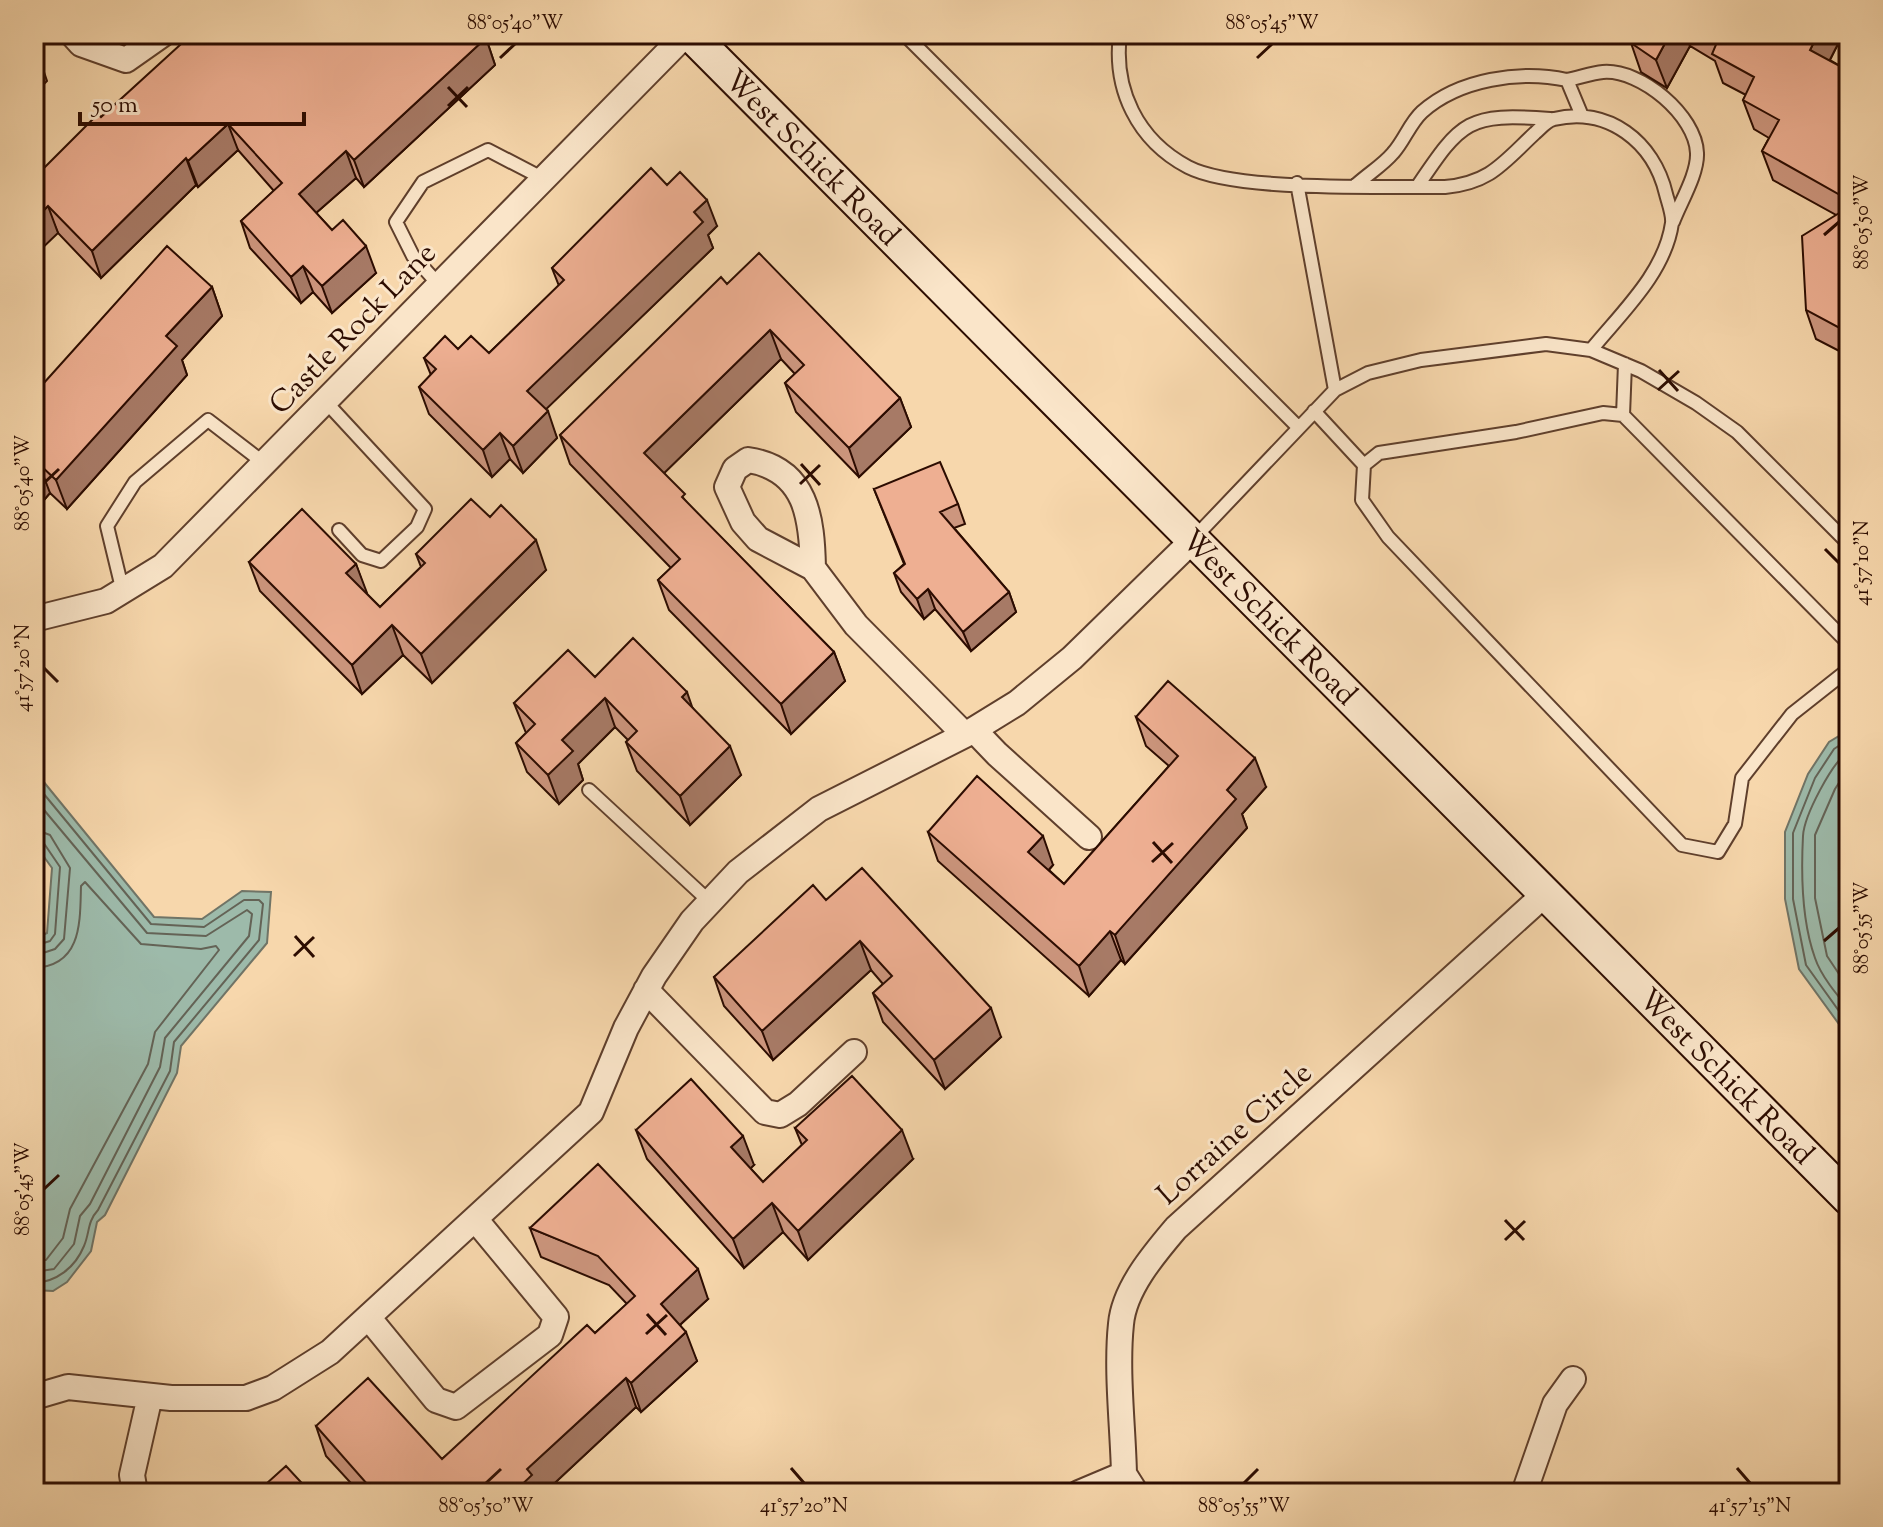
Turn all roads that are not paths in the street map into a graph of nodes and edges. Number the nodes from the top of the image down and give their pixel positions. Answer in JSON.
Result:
{"nodes":[{"id":1,"x":72,"y":34,"type":"edge"},
{"id":2,"x":163,"y":34,"type":"edge"},
{"id":3,"x":688,"y":34,"type":"edge"},
{"id":4,"x":904,"y":34,"type":"edge"},
{"id":5,"x":1120,"y":34,"type":"edge"},
{"id":6,"x":1567,"y":80,"type":"junction"},
{"id":7,"x":1582,"y":116,"type":"junction"},
{"id":8,"x":1550,"y":119,"type":"junction"},
{"id":9,"x":544,"y":179,"type":"junction"},
{"id":10,"x":1297,"y":183,"type":"junction"},
{"id":11,"x":1356,"y":185,"type":"junction"},
{"id":12,"x":1417,"y":187,"type":"junction"},
{"id":13,"x":1673,"y":222,"type":"junction"},
{"id":14,"x":439,"y":285,"type":"junction"},
{"id":15,"x":1591,"y":350,"type":"junction"},
{"id":16,"x":1625,"y":364,"type":"junction"},
{"id":17,"x":1335,"y":390,"type":"junction"},
{"id":18,"x":325,"y":401,"type":"junction"},
{"id":19,"x":1314,"y":411,"type":"junction"},
{"id":20,"x":1623,"y":415,"type":"junction"},
{"id":21,"x":1298,"y":427,"type":"junction"},
{"id":22,"x":264,"y":463,"type":"junction"},
{"id":23,"x":1364,"y":465,"type":"junction"},
{"id":24,"x":339,"y":530,"type":"dead end"},
{"id":25,"x":1193,"y":540,"type":"junction"},
{"id":26,"x":1849,"y":544,"type":"edge"},
{"id":27,"x":813,"y":568,"type":"dead end"},
{"id":28,"x":123,"y":592,"type":"junction"},
{"id":29,"x":34,"y":619,"type":"edge"},
{"id":30,"x":1849,"y":644,"type":"edge"},
{"id":31,"x":1849,"y":669,"type":"edge"},
{"id":32,"x":970,"y":732,"type":"junction"},
{"id":33,"x":589,"y":790,"type":"dead end"},
{"id":34,"x":1089,"y":837,"type":"dead end"},
{"id":35,"x":1545,"y":894,"type":"junction"},
{"id":36,"x":710,"y":902,"type":"junction"},
{"id":37,"x":646,"y":990,"type":"junction"},
{"id":38,"x":854,"y":1052,"type":"dead end"},
{"id":39,"x":1849,"y":1199,"type":"edge"},
{"id":40,"x":475,"y":1219,"type":"junction"},
{"id":41,"x":368,"y":1317,"type":"junction"},
{"id":42,"x":1573,"y":1379,"type":"dead end"},
{"id":43,"x":150,"y":1396,"type":"junction"},
{"id":44,"x":34,"y":1397,"type":"edge"},
{"id":45,"x":1130,"y":1483,"type":"edge"},
{"id":46,"x":135,"y":1493,"type":"edge"},
{"id":47,"x":1079,"y":1493,"type":"edge"},
{"id":48,"x":1524,"y":1493,"type":"edge"}],
"edges":[{"from":1,"to":2,"type":"street"},
{"from":3,"to":9,"type":"street","name":"Castle Rock Lane"},
{"from":3,"to":25,"type":"street","name":"West Schick Road"},
{"from":4,"to":21,"type":"lane"},
{"from":5,"to":10,"type":"lane"},
{"from":6,"to":7,"type":"lane"},
{"from":6,"to":11,"type":"lane"},
{"from":6,"to":13,"type":"lane"},
{"from":7,"to":8,"type":"lane"},
{"from":7,"to":13,"type":"lane"},
{"from":8,"to":12,"type":"lane"},
{"from":8,"to":12,"type":"lane"},
{"from":9,"to":14,"type":"street","name":"Castle Rock Lane"},
{"from":9,"to":14,"type":"lane"},
{"from":10,"to":11,"type":"lane"},
{"from":10,"to":17,"type":"lane"},
{"from":11,"to":12,"type":"lane"},
{"from":13,"to":15,"type":"lane"},
{"from":14,"to":18,"type":"street","name":"Castle Rock Lane"},
{"from":15,"to":16,"type":"lane"},
{"from":15,"to":17,"type":"lane"},
{"from":16,"to":20,"type":"lane"},
{"from":16,"to":26,"type":"lane"},
{"from":17,"to":19,"type":"lane"},
{"from":18,"to":22,"type":"street","name":"Castle Rock Lane"},
{"from":18,"to":24,"type":"lane"},
{"from":19,"to":21,"type":"lane"},
{"from":19,"to":23,"type":"lane"},
{"from":20,"to":23,"type":"lane"},
{"from":20,"to":30,"type":"lane"},
{"from":21,"to":25,"type":"lane"},
{"from":22,"to":28,"type":"street","name":"Castle Rock Lane"},
{"from":22,"to":28,"type":"lane"},
{"from":23,"to":31,"type":"lane"},
{"from":25,"to":32,"type":"street"},
{"from":25,"to":35,"type":"street","name":"West Schick Road"},
{"from":27,"to":32,"type":"street"},
{"from":28,"to":29,"type":"street","name":"Castle Rock Lane"},
{"from":32,"to":34,"type":"street"},
{"from":32,"to":36,"type":"street"},
{"from":33,"to":36,"type":"lane"},
{"from":35,"to":39,"type":"street","name":"West Schick Road"},
{"from":35,"to":45,"type":"street","name":"Lorraine Circle"},
{"from":36,"to":37,"type":"street"},
{"from":37,"to":38,"type":"street"},
{"from":37,"to":40,"type":"street"},
{"from":40,"to":41,"type":"street"},
{"from":40,"to":41,"type":"street"},
{"from":41,"to":43,"type":"street"},
{"from":42,"to":48,"type":"street"},
{"from":43,"to":44,"type":"street"},
{"from":43,"to":46,"type":"street"},
{"from":45,"to":47,"type":"street"}]}
